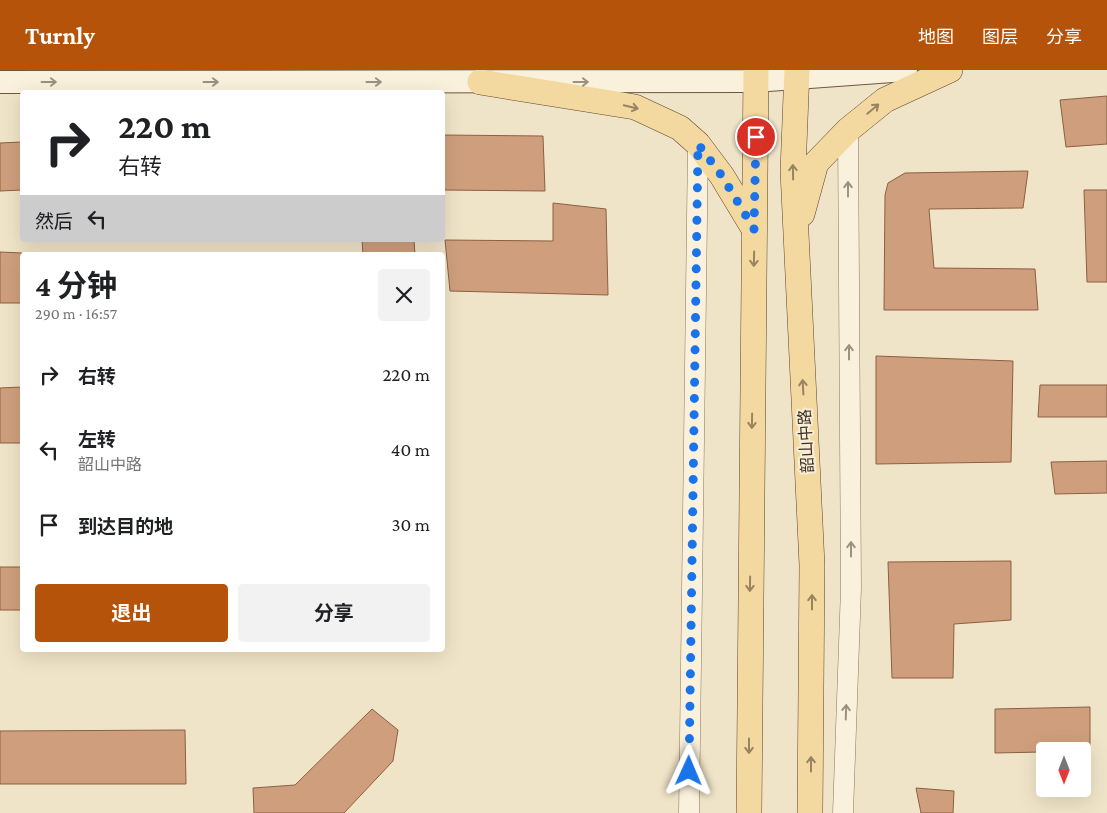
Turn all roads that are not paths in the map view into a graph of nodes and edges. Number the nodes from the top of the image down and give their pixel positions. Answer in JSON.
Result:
{"nodes":[{"id":1,"x":906,"y":70,"type":"edge"},
{"id":2,"x":950,"y":70,"type":"edge"},
{"id":3,"x":796,"y":75,"type":"edge"},
{"id":4,"x":756,"y":76,"type":"edge"},
{"id":5,"x":0,"y":82,"type":"edge"},
{"id":6,"x":480,"y":82,"type":"junction"},
{"id":7,"x":848,"y":130,"type":"junction"},
{"id":8,"x":698,"y":144,"type":"junction"},
{"id":9,"x":754,"y":229,"type":"junction"},
{"id":10,"x":796,"y":236,"type":"junction"},
{"id":11,"x":689,"y":813,"type":"edge"},
{"id":12,"x":749,"y":813,"type":"edge"},
{"id":13,"x":810,"y":813,"type":"edge"},
{"id":14,"x":843,"y":813,"type":"edge"}],
"edges":[{"from":1,"to":3,"type":"main road"},
{"from":7,"to":2,"type":"main road","one_way":true},
{"from":3,"to":4,"type":"main road"},
{"from":10,"to":3,"type":"main road","name":"韶山中路","one_way":true},
{"from":6,"to":4,"type":"main road","one_way":true},
{"from":4,"to":9,"type":"main road"},
{"from":5,"to":6,"type":"main road","one_way":true},
{"from":6,"to":8,"type":"main road","one_way":true},
{"from":7,"to":10,"type":"main road"},
{"from":14,"to":7,"type":"street","one_way":true},
{"from":8,"to":9,"type":"main road"},
{"from":8,"to":11,"type":"street"},
{"from":9,"to":12,"type":"main road","one_way":true},
{"from":13,"to":10,"type":"main road","name":"韶山中路","one_way":true}]}
